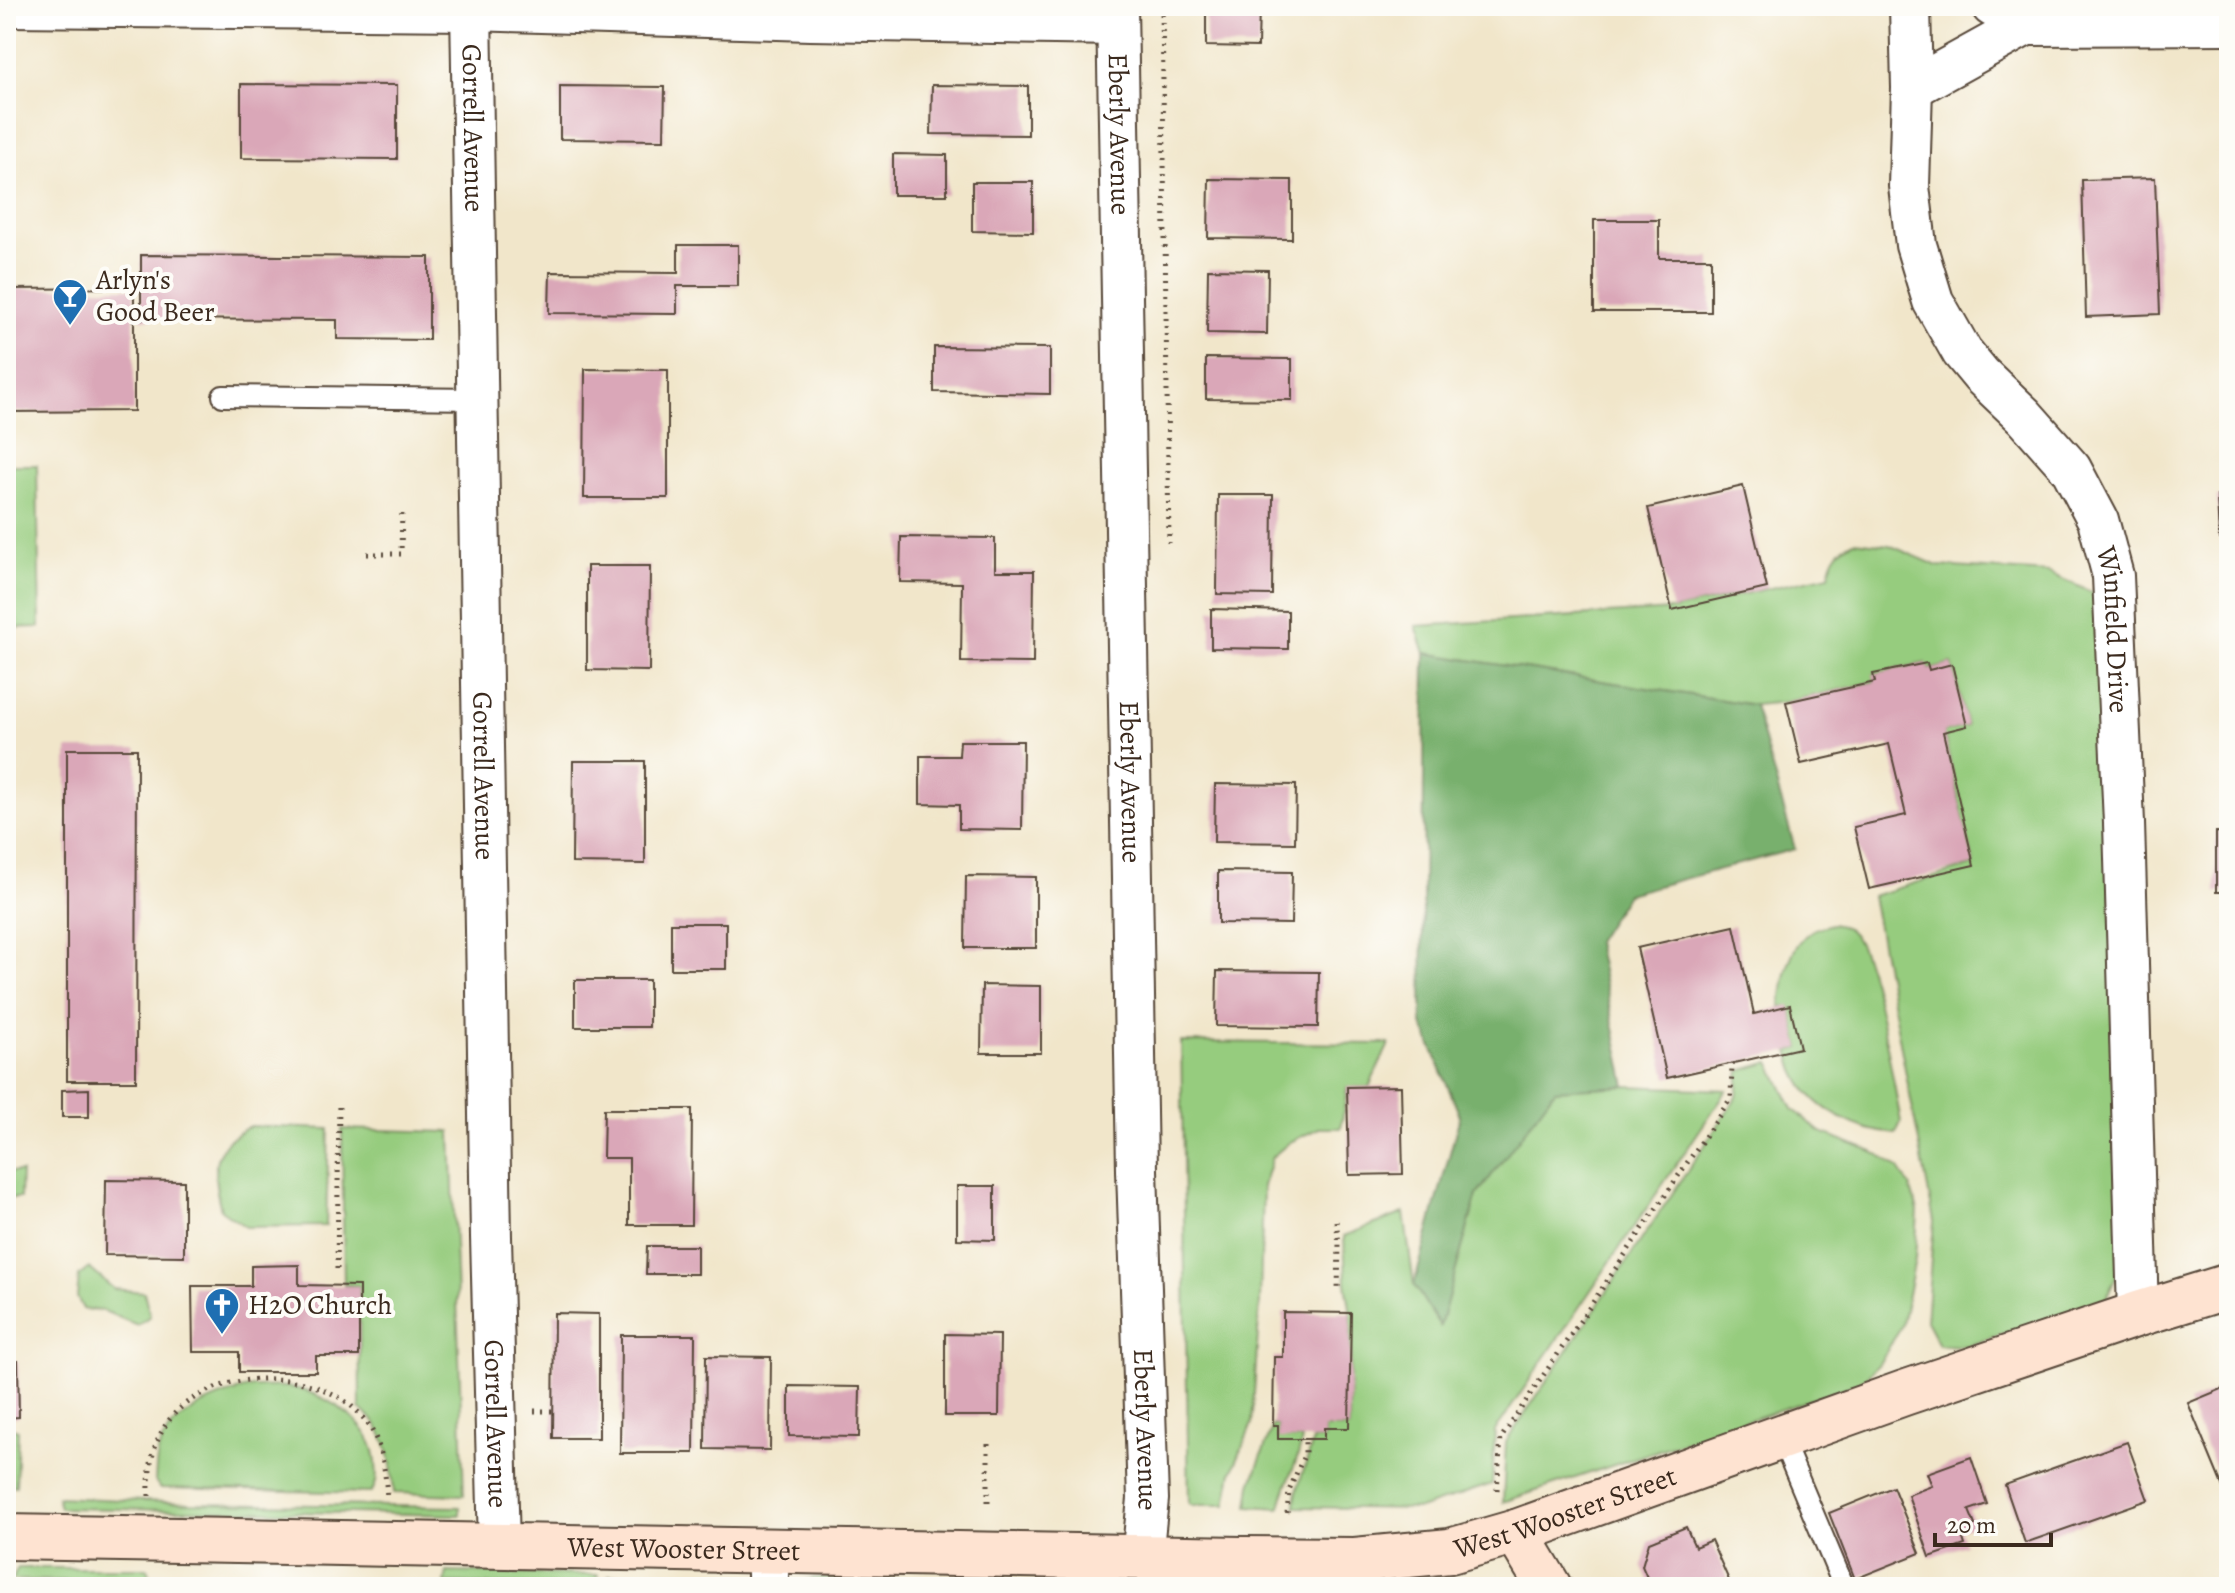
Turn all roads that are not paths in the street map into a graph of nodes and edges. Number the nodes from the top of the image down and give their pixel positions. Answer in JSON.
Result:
{"nodes":[{"id":1,"x":6,"y":6,"type":"edge"},
{"id":2,"x":1910,"y":6,"type":"edge"},
{"id":3,"x":471,"y":8,"type":"edge"},
{"id":4,"x":810,"y":13,"type":"edge"},
{"id":5,"x":1117,"y":15,"type":"edge"},
{"id":6,"x":2009,"y":16,"type":"edge"},
{"id":7,"x":2229,"y":24,"type":"edge"},
{"id":8,"x":1912,"y":88,"type":"junction"},
{"id":9,"x":223,"y":396,"type":"dead end"},
{"id":10,"x":478,"y":399,"type":"junction"},
{"id":11,"x":2229,"y":1286,"type":"edge"},
{"id":12,"x":2138,"y":1314,"type":"junction"},
{"id":13,"x":1781,"y":1437,"type":"junction"},
{"id":14,"x":1516,"y":1532,"type":"junction"},
{"id":15,"x":6,"y":1537,"type":"edge"},
{"id":16,"x":499,"y":1547,"type":"junction"},
{"id":17,"x":1142,"y":1558,"type":"junction"},
{"id":18,"x":768,"y":1570,"type":"edge"},
{"id":19,"x":1549,"y":1587,"type":"edge"},
{"id":20,"x":1844,"y":1587,"type":"edge"}],
"edges":[{"from":1,"to":3,"type":"street"},
{"from":2,"to":8,"type":"street","name":"Winfield Drive"},
{"from":3,"to":4,"type":"street"},
{"from":3,"to":10,"type":"street","name":"Gorrell Avenue"},
{"from":4,"to":5,"type":"street"},
{"from":5,"to":17,"type":"street","name":"Eberly Avenue"},
{"from":6,"to":7,"type":"street"},
{"from":6,"to":8,"type":"street"},
{"from":8,"to":12,"type":"street","name":"Winfield Drive"},
{"from":9,"to":10,"type":"lane"},
{"from":10,"to":16,"type":"street","name":"Gorrell Avenue"},
{"from":11,"to":12,"type":"main road","name":"West Wooster Street"},
{"from":12,"to":13,"type":"main road","name":"West Wooster Street"},
{"from":13,"to":14,"type":"main road","name":"West Wooster Street"},
{"from":13,"to":20,"type":"lane"},
{"from":14,"to":17,"type":"main road","name":"West Wooster Street"},
{"from":14,"to":19,"type":"main road"},
{"from":15,"to":16,"type":"main road","name":"West Wooster Street"},
{"from":16,"to":18,"type":"main road","name":"West Wooster Street"},
{"from":17,"to":18,"type":"main road","name":"West Wooster Street"}]}
